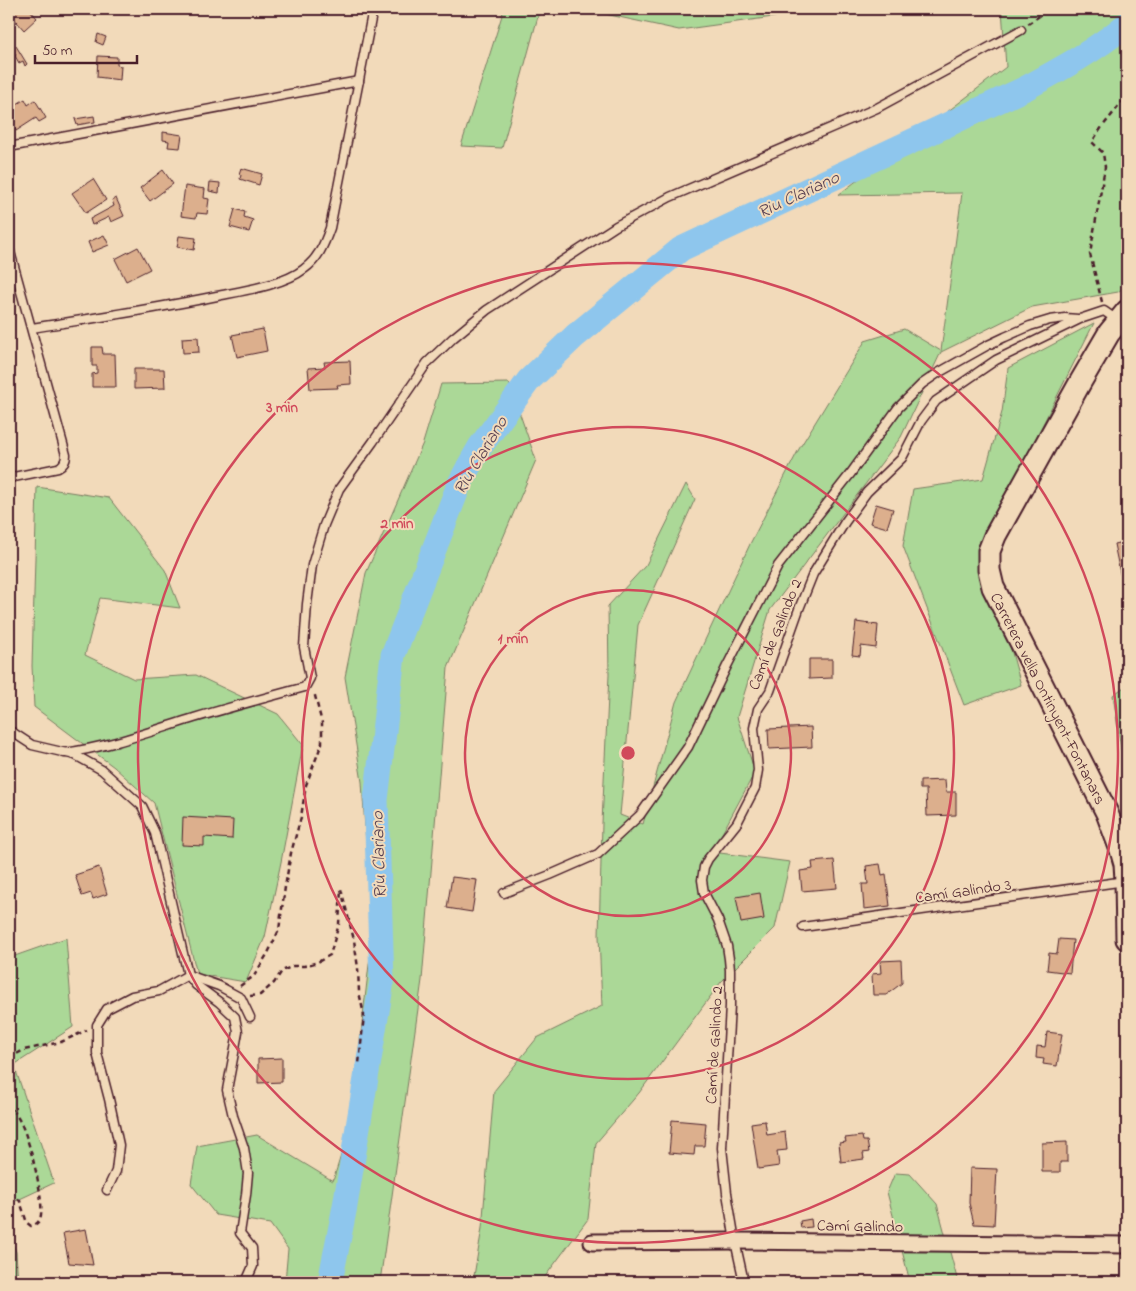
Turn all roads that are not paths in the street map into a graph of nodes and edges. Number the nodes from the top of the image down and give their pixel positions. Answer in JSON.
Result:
{"nodes":[{"id":1,"x":373,"y":9,"type":"edge"},
{"id":2,"x":1021,"y":30,"type":"road end"},
{"id":3,"x":359,"y":81,"type":"junction"},
{"id":4,"x":9,"y":147,"type":"edge"},
{"id":5,"x":9,"y":248,"type":"edge"},
{"id":6,"x":1117,"y":314,"type":"edge"},
{"id":7,"x":1080,"y":319,"type":"junction"},
{"id":8,"x":32,"y":328,"type":"junction"},
{"id":9,"x":9,"y":478,"type":"edge"},
{"id":10,"x":9,"y":730,"type":"edge"},
{"id":11,"x":64,"y":753,"type":"junction"},
{"id":12,"x":1126,"y":880,"type":"edge"},
{"id":13,"x":504,"y":892,"type":"dead end"},
{"id":14,"x":802,"y":927,"type":"dead end"},
{"id":15,"x":1127,"y":939,"type":"edge"},
{"id":16,"x":188,"y":975,"type":"junction"},
{"id":17,"x":250,"y":1017,"type":"dead end"},
{"id":18,"x":107,"y":1190,"type":"dead end"},
{"id":19,"x":735,"y":1241,"type":"junction"},
{"id":20,"x":592,"y":1242,"type":"dead end"},
{"id":21,"x":1127,"y":1245,"type":"edge"},
{"id":22,"x":246,"y":1282,"type":"edge"},
{"id":23,"x":744,"y":1282,"type":"edge"}],
"edges":[{"from":1,"to":3,"type":"lane"},
{"from":2,"to":11,"type":"lane"},
{"from":3,"to":4,"type":"lane"},
{"from":3,"to":8,"type":"lane"},
{"from":5,"to":8,"type":"lane"},
{"from":6,"to":7,"type":"lane","name":"Camí de Galindo 2"},
{"from":6,"to":12,"type":"street","name":"Carretera vella Ontinyent-Fontanars"},
{"from":7,"to":13,"type":"lane"},
{"from":7,"to":19,"type":"lane","name":"Camí de Galindo 2"},
{"from":8,"to":9,"type":"lane"},
{"from":10,"to":11,"type":"lane"},
{"from":11,"to":16,"type":"lane"},
{"from":12,"to":14,"type":"lane","name":"Camí Galindo 3"},
{"from":12,"to":15,"type":"street","name":"Carretera vella Ontinyent-Fontanars"},
{"from":16,"to":17,"type":"lane"},
{"from":16,"to":18,"type":"lane"},
{"from":16,"to":22,"type":"lane"},
{"from":19,"to":20,"type":"street","name":"Camí Galindo"},
{"from":19,"to":21,"type":"street","name":"Camí Galindo"},
{"from":19,"to":23,"type":"lane","name":"Camí de Galindo 2"}]}
